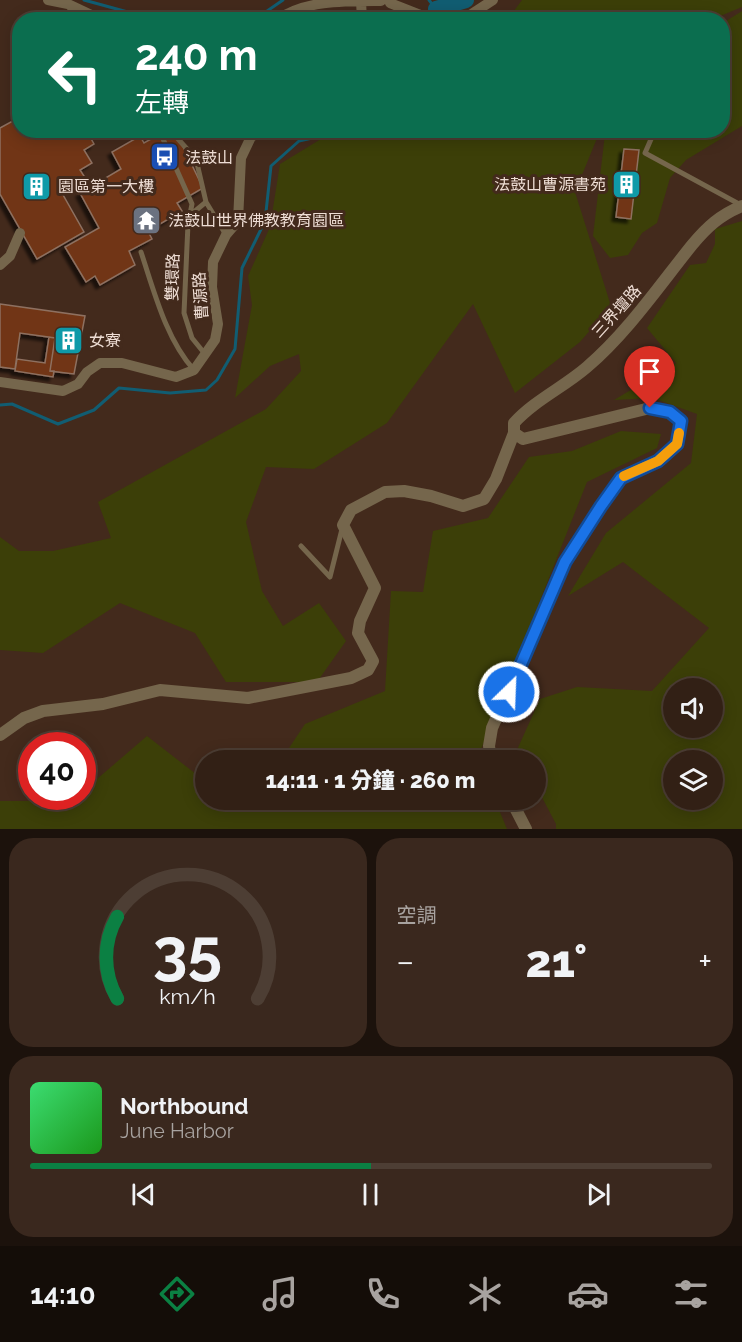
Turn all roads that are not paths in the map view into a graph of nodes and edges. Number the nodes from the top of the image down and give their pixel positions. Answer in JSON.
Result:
{"nodes":[{"id":1,"x":48,"y":0,"type":"edge"},
{"id":2,"x":493,"y":0,"type":"edge"},
{"id":3,"x":361,"y":1,"type":"edge"},
{"id":4,"x":385,"y":2,"type":"edge"},
{"id":5,"x":68,"y":4,"type":"junction"},
{"id":6,"x":70,"y":12,"type":"edge"},
{"id":7,"x":85,"y":12,"type":"edge"},
{"id":8,"x":286,"y":12,"type":"edge"},
{"id":9,"x":414,"y":12,"type":"edge"},
{"id":10,"x":475,"y":12,"type":"edge"},
{"id":11,"x":163,"y":138,"type":"edge"},
{"id":12,"x":177,"y":138,"type":"edge"},
{"id":13,"x":251,"y":138,"type":"edge"},
{"id":14,"x":652,"y":138,"type":"edge"},
{"id":15,"x":207,"y":202,"type":"junction"},
{"id":16,"x":742,"y":206,"type":"edge"},
{"id":17,"x":189,"y":216,"type":"junction"},
{"id":18,"x":20,"y":233,"type":"dead end"},
{"id":19,"x":226,"y":235,"type":"junction"},
{"id":20,"x":141,"y":252,"type":"dead end"},
{"id":21,"x":0,"y":265,"type":"edge"},
{"id":22,"x":205,"y":354,"type":"junction"},
{"id":23,"x":194,"y":370,"type":"junction"},
{"id":24,"x":0,"y":382,"type":"edge"},
{"id":25,"x":514,"y":433,"type":"junction"},
{"id":26,"x":343,"y":525,"type":"junction"},
{"id":27,"x":301,"y":546,"type":"dead end"},
{"id":28,"x":0,"y":735,"type":"edge"},
{"id":29,"x":490,"y":750,"type":"edge"},
{"id":30,"x":516,"y":810,"type":"edge"},
{"id":31,"x":526,"y":829,"type":"edge"}],
"edges":[{"from":1,"to":5,"type":"street"},
{"from":2,"to":10,"type":"street"},
{"from":3,"to":4,"type":"street"},
{"from":3,"to":8,"type":"street"},
{"from":4,"to":9,"type":"street"},
{"from":5,"to":6,"type":"lane"},
{"from":5,"to":7,"type":"street"},
{"from":11,"to":17,"type":"lane","name":"雙環路"},
{"from":12,"to":15,"type":"lane"},
{"from":13,"to":19,"type":"street","name":"曹源路"},
{"from":14,"to":16,"type":"lane"},
{"from":15,"to":17,"type":"lane"},
{"from":15,"to":19,"type":"lane"},
{"from":16,"to":25,"type":"street","name":"三界壇路"},
{"from":17,"to":22,"type":"lane","name":"雙環路"},
{"from":18,"to":21,"type":"street"},
{"from":19,"to":22,"type":"street","name":"曹源路"},
{"from":20,"to":23,"type":"lane"},
{"from":22,"to":23,"type":"street","name":"曹源路"},
{"from":23,"to":24,"type":"street"},
{"from":25,"to":26,"type":"street","name":"三界壇路"},
{"from":25,"to":29,"type":"street"},
{"from":26,"to":27,"type":"lane"},
{"from":26,"to":28,"type":"street"},
{"from":30,"to":31,"type":"street"}]}
